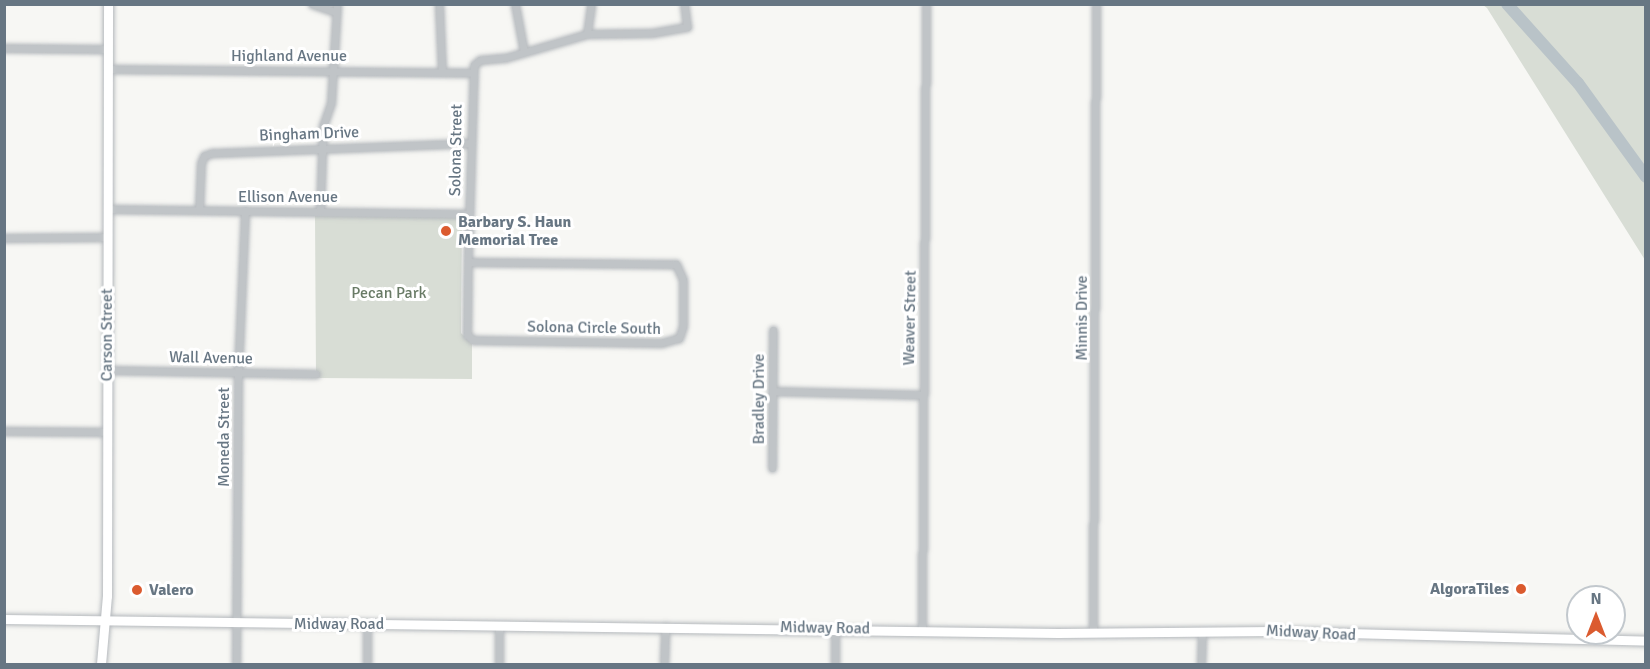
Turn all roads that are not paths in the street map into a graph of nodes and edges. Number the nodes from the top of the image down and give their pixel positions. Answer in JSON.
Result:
{"nodes":[{"id":1,"x":108,"y":4,"type":"edge"},
{"id":2,"x":312,"y":4,"type":"edge"},
{"id":3,"x":439,"y":4,"type":"edge"},
{"id":4,"x":515,"y":4,"type":"edge"},
{"id":5,"x":591,"y":4,"type":"edge"},
{"id":6,"x":684,"y":4,"type":"edge"},
{"id":7,"x":926,"y":4,"type":"edge"},
{"id":8,"x":1096,"y":4,"type":"edge"},
{"id":9,"x":336,"y":8,"type":"edge"},
{"id":10,"x":587,"y":34,"type":"junction"},
{"id":11,"x":4,"y":48,"type":"edge"},
{"id":12,"x":108,"y":49,"type":"junction"},
{"id":13,"x":524,"y":52,"type":"junction"},
{"id":14,"x":108,"y":69,"type":"junction"},
{"id":15,"x":334,"y":70,"type":"junction"},
{"id":16,"x":442,"y":72,"type":"junction"},
{"id":17,"x":470,"y":73,"type":"junction"},
{"id":18,"x":470,"y":143,"type":"junction"},
{"id":19,"x":322,"y":147,"type":"junction"},
{"id":20,"x":107,"y":209,"type":"junction"},
{"id":21,"x":199,"y":210,"type":"junction"},
{"id":22,"x":244,"y":210,"type":"junction"},
{"id":23,"x":320,"y":211,"type":"junction"},
{"id":24,"x":468,"y":214,"type":"junction"},
{"id":25,"x":4,"y":237,"type":"edge"},
{"id":26,"x":107,"y":237,"type":"junction"},
{"id":27,"x":468,"y":262,"type":"junction"},
{"id":28,"x":773,"y":330,"type":"dead end"},
{"id":29,"x":467,"y":335,"type":"joint"},
{"id":30,"x":107,"y":370,"type":"junction"},
{"id":31,"x":238,"y":372,"type":"junction"},
{"id":32,"x":316,"y":374,"type":"dead end"},
{"id":33,"x":772,"y":391,"type":"junction"},
{"id":34,"x":923,"y":394,"type":"junction"},
{"id":35,"x":4,"y":431,"type":"edge"},
{"id":36,"x":106,"y":432,"type":"junction"},
{"id":37,"x":772,"y":468,"type":"dead end"},
{"id":38,"x":4,"y":619,"type":"edge"},
{"id":39,"x":104,"y":621,"type":"junction"},
{"id":40,"x":236,"y":624,"type":"junction"},
{"id":41,"x":367,"y":625,"type":"junction"},
{"id":42,"x":500,"y":625,"type":"junction"},
{"id":43,"x":665,"y":626,"type":"junction"},
{"id":44,"x":835,"y":628,"type":"junction"},
{"id":45,"x":1202,"y":630,"type":"junction"},
{"id":46,"x":922,"y":631,"type":"junction"},
{"id":47,"x":1093,"y":633,"type":"junction"},
{"id":48,"x":1646,"y":641,"type":"edge"},
{"id":49,"x":101,"y":664,"type":"edge"},
{"id":50,"x":236,"y":664,"type":"edge"},
{"id":51,"x":367,"y":664,"type":"edge"},
{"id":52,"x":500,"y":664,"type":"edge"},
{"id":53,"x":664,"y":664,"type":"edge"},
{"id":54,"x":835,"y":664,"type":"edge"},
{"id":55,"x":1201,"y":664,"type":"edge"}],
"edges":[{"from":1,"to":12,"type":"main road","name":"Carson Street"},
{"from":2,"to":9,"type":"street"},
{"from":3,"to":16,"type":"street"},
{"from":4,"to":13,"type":"street"},
{"from":5,"to":10,"type":"street"},
{"from":6,"to":10,"type":"street"},
{"from":7,"to":34,"type":"street","name":"Weaver Street"},
{"from":8,"to":47,"type":"street","name":"Minnis Drive"},
{"from":9,"to":15,"type":"street"},
{"from":10,"to":13,"type":"street"},
{"from":11,"to":12,"type":"street"},
{"from":12,"to":14,"type":"main road","name":"Carson Street"},
{"from":13,"to":17,"type":"street"},
{"from":14,"to":15,"type":"street","name":"Highland Avenue"},
{"from":14,"to":20,"type":"main road","name":"Carson Street"},
{"from":15,"to":16,"type":"street","name":"Highland Avenue"},
{"from":15,"to":19,"type":"street"},
{"from":16,"to":17,"type":"street","name":"Highland Avenue"},
{"from":17,"to":18,"type":"street","name":"Solona Street"},
{"from":18,"to":19,"type":"street","name":"Bingham Drive"},
{"from":18,"to":24,"type":"street","name":"Solona Street"},
{"from":19,"to":21,"type":"street","name":"Bingham Drive"},
{"from":19,"to":23,"type":"street"},
{"from":20,"to":21,"type":"street","name":"Ellison Avenue"},
{"from":20,"to":26,"type":"main road","name":"Carson Street"},
{"from":21,"to":22,"type":"street","name":"Ellison Avenue"},
{"from":22,"to":23,"type":"street","name":"Ellison Avenue"},
{"from":22,"to":31,"type":"street","name":"Moneda Street"},
{"from":23,"to":24,"type":"street","name":"Ellison Avenue"},
{"from":24,"to":27,"type":"street","name":"Solona Street"},
{"from":25,"to":26,"type":"street"},
{"from":26,"to":30,"type":"main road","name":"Carson Street"},
{"from":27,"to":29,"type":"street","name":"Solona Street"},
{"from":27,"to":29,"type":"street","name":"Solona Circle South"},
{"from":28,"to":33,"type":"street","name":"Bradley Drive"},
{"from":30,"to":31,"type":"street","name":"Wall Avenue"},
{"from":30,"to":36,"type":"main road","name":"Carson Street"},
{"from":31,"to":32,"type":"street","name":"Wall Avenue"},
{"from":31,"to":40,"type":"street","name":"Moneda Street"},
{"from":33,"to":34,"type":"street"},
{"from":33,"to":37,"type":"street","name":"Bradley Drive"},
{"from":34,"to":46,"type":"street","name":"Weaver Street"},
{"from":35,"to":36,"type":"street"},
{"from":36,"to":39,"type":"main road","name":"Carson Street"},
{"from":38,"to":39,"type":"main road","name":"Midway Road"},
{"from":39,"to":40,"type":"main road","name":"Midway Road"},
{"from":39,"to":49,"type":"main road","name":"Carson Street"},
{"from":40,"to":41,"type":"main road","name":"Midway Road"},
{"from":40,"to":50,"type":"street","name":"Moneda Street"},
{"from":41,"to":42,"type":"main road","name":"Midway Road"},
{"from":41,"to":51,"type":"street"},
{"from":42,"to":43,"type":"main road","name":"Midway Road"},
{"from":42,"to":52,"type":"street"},
{"from":43,"to":44,"type":"main road","name":"Midway Road"},
{"from":43,"to":53,"type":"street"},
{"from":44,"to":46,"type":"main road","name":"Midway Road"},
{"from":44,"to":54,"type":"street"},
{"from":45,"to":47,"type":"main road","name":"Midway Road"},
{"from":45,"to":48,"type":"main road","name":"Midway Road"},
{"from":45,"to":55,"type":"street"},
{"from":46,"to":47,"type":"main road","name":"Midway Road"}]}
